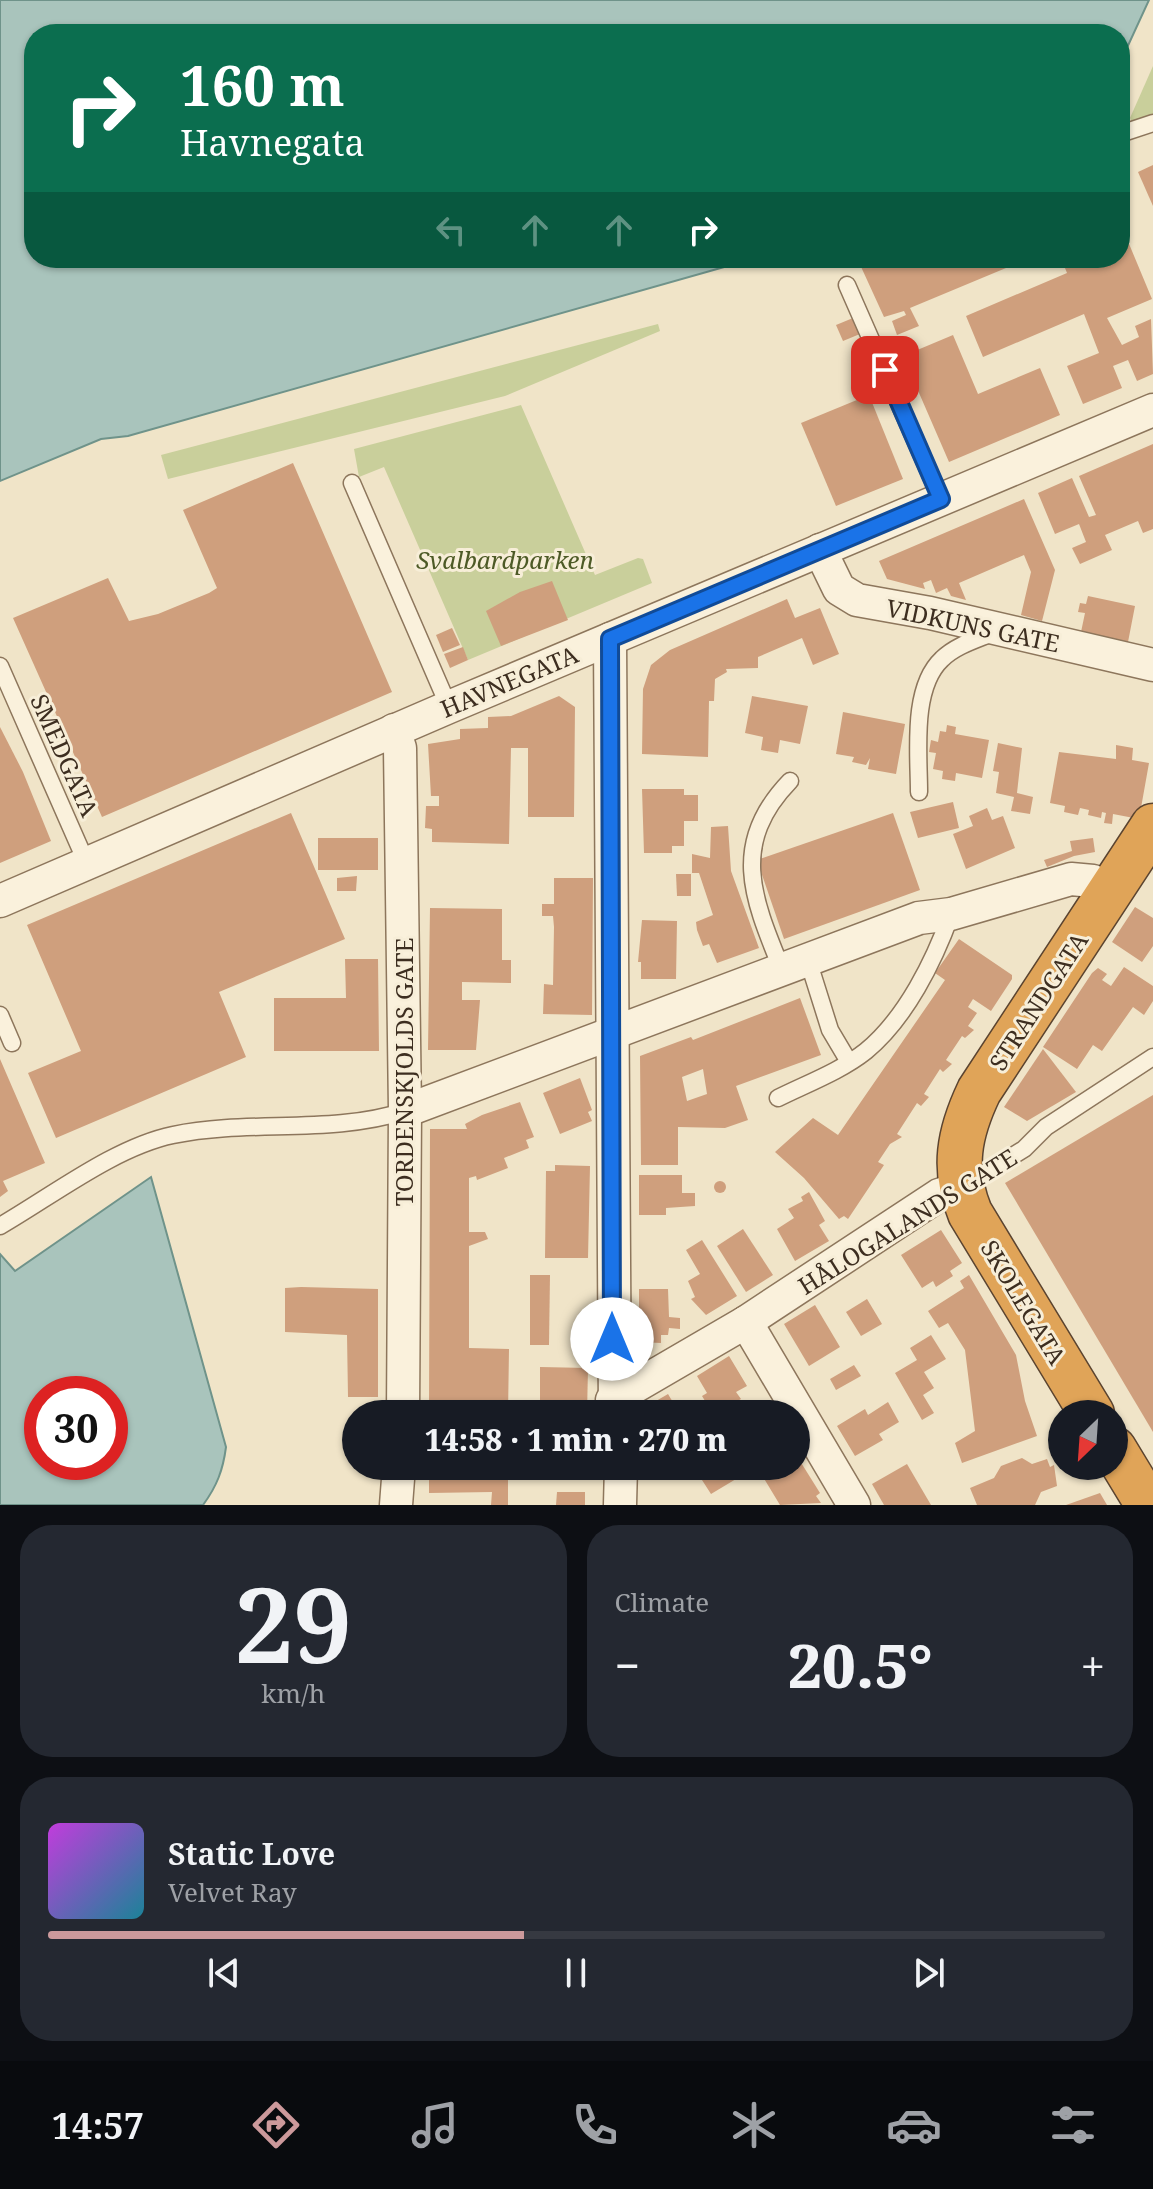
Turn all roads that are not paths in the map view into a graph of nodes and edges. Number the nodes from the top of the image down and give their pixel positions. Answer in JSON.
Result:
{"nodes":[{"id":1,"x":1153,"y":123,"type":"edge"},
{"id":2,"x":1130,"y":131,"type":"edge"},
{"id":3,"x":847,"y":285,"type":"dead end"},
{"id":4,"x":1153,"y":410,"type":"edge"},
{"id":5,"x":352,"y":483,"type":"dead end"},
{"id":6,"x":941,"y":499,"type":"junction"},
{"id":7,"x":820,"y":550,"type":"junction"},
{"id":8,"x":1001,"y":629,"type":"junction"},
{"id":9,"x":610,"y":639,"type":"junction"},
{"id":10,"x":1153,"y":665,"type":"edge"},
{"id":11,"x":0,"y":666,"type":"edge"},
{"id":12,"x":449,"y":707,"type":"junction"},
{"id":13,"x":394,"y":730,"type":"junction"},
{"id":14,"x":790,"y":781,"type":"dead end"},
{"id":15,"x":919,"y":792,"type":"dead end"},
{"id":16,"x":1148,"y":844,"type":"edge"},
{"id":17,"x":87,"y":864,"type":"junction"},
{"id":18,"x":1110,"y":892,"type":"junction"},
{"id":19,"x":0,"y":901,"type":"edge"},
{"id":20,"x":951,"y":914,"type":"junction"},
{"id":21,"x":795,"y":965,"type":"junction"},
{"id":22,"x":0,"y":1015,"type":"edge"},
{"id":23,"x":611,"y":1034,"type":"junction"},
{"id":24,"x":12,"y":1043,"type":"dead end"},
{"id":25,"x":1153,"y":1057,"type":"edge"},
{"id":26,"x":849,"y":1062,"type":"junction"},
{"id":27,"x":778,"y":1098,"type":"dead end"},
{"id":28,"x":405,"y":1111,"type":"junction"},
{"id":29,"x":960,"y":1188,"type":"junction"},
{"id":30,"x":0,"y":1226,"type":"edge"},
{"id":31,"x":746,"y":1322,"type":"junction"},
{"id":32,"x":403,"y":1400,"type":"edge"},
{"id":33,"x":614,"y":1400,"type":"edge"},
{"id":34,"x":625,"y":1400,"type":"edge"},
{"id":35,"x":1084,"y":1400,"type":"edge"},
{"id":36,"x":1128,"y":1472,"type":"edge"},
{"id":37,"x":398,"y":1480,"type":"edge"},
{"id":38,"x":621,"y":1480,"type":"edge"},
{"id":39,"x":396,"y":1505,"type":"edge"},
{"id":40,"x":620,"y":1505,"type":"edge"},
{"id":41,"x":854,"y":1505,"type":"edge"},
{"id":42,"x":1148,"y":1505,"type":"edge"}],
"edges":[{"from":1,"to":2,"type":"lane"},
{"from":3,"to":6,"type":"lane"},
{"from":4,"to":6,"type":"street","name":"HAVNEGATA"},
{"from":5,"to":12,"type":"lane"},
{"from":6,"to":7,"type":"street","name":"HAVNEGATA"},
{"from":7,"to":8,"type":"street","name":"VIDKUNS GATE"},
{"from":7,"to":9,"type":"street","name":"HAVNEGATA"},
{"from":8,"to":10,"type":"street","name":"VIDKUNS GATE"},
{"from":8,"to":15,"type":"lane"},
{"from":9,"to":12,"type":"street","name":"HAVNEGATA"},
{"from":9,"to":23,"type":"street"},
{"from":11,"to":17,"type":"lane","name":"SMEDGATA"},
{"from":12,"to":13,"type":"street","name":"HAVNEGATA"},
{"from":13,"to":17,"type":"street","name":"HAVNEGATA"},
{"from":13,"to":28,"type":"street","name":"TORDENSKJOLDS GATE"},
{"from":14,"to":21,"type":"lane"},
{"from":16,"to":18,"type":"highway","name":"STRANDGATA"},
{"from":17,"to":19,"type":"street","name":"HAVNEGATA"},
{"from":18,"to":20,"type":"street"},
{"from":18,"to":29,"type":"highway","name":"STRANDGATA"},
{"from":20,"to":21,"type":"street"},
{"from":20,"to":26,"type":"lane"},
{"from":21,"to":23,"type":"street"},
{"from":21,"to":26,"type":"lane"},
{"from":22,"to":24,"type":"lane"},
{"from":23,"to":28,"type":"street"},
{"from":23,"to":33,"type":"street"},
{"from":25,"to":29,"type":"lane","name":"HÅLOGALANDS GATE"},
{"from":26,"to":27,"type":"lane"},
{"from":28,"to":30,"type":"lane"},
{"from":28,"to":32,"type":"street","name":"TORDENSKJOLDS GATE"},
{"from":29,"to":31,"type":"street","name":"HÅLOGALANDS GATE"},
{"from":29,"to":35,"type":"highway","name":"SKOLEGATA"},
{"from":31,"to":34,"type":"street","name":"HÅLOGALANDS GATE"},
{"from":31,"to":41,"type":"street"},
{"from":36,"to":42,"type":"highway"},
{"from":37,"to":39,"type":"street"},
{"from":38,"to":40,"type":"street"}]}
